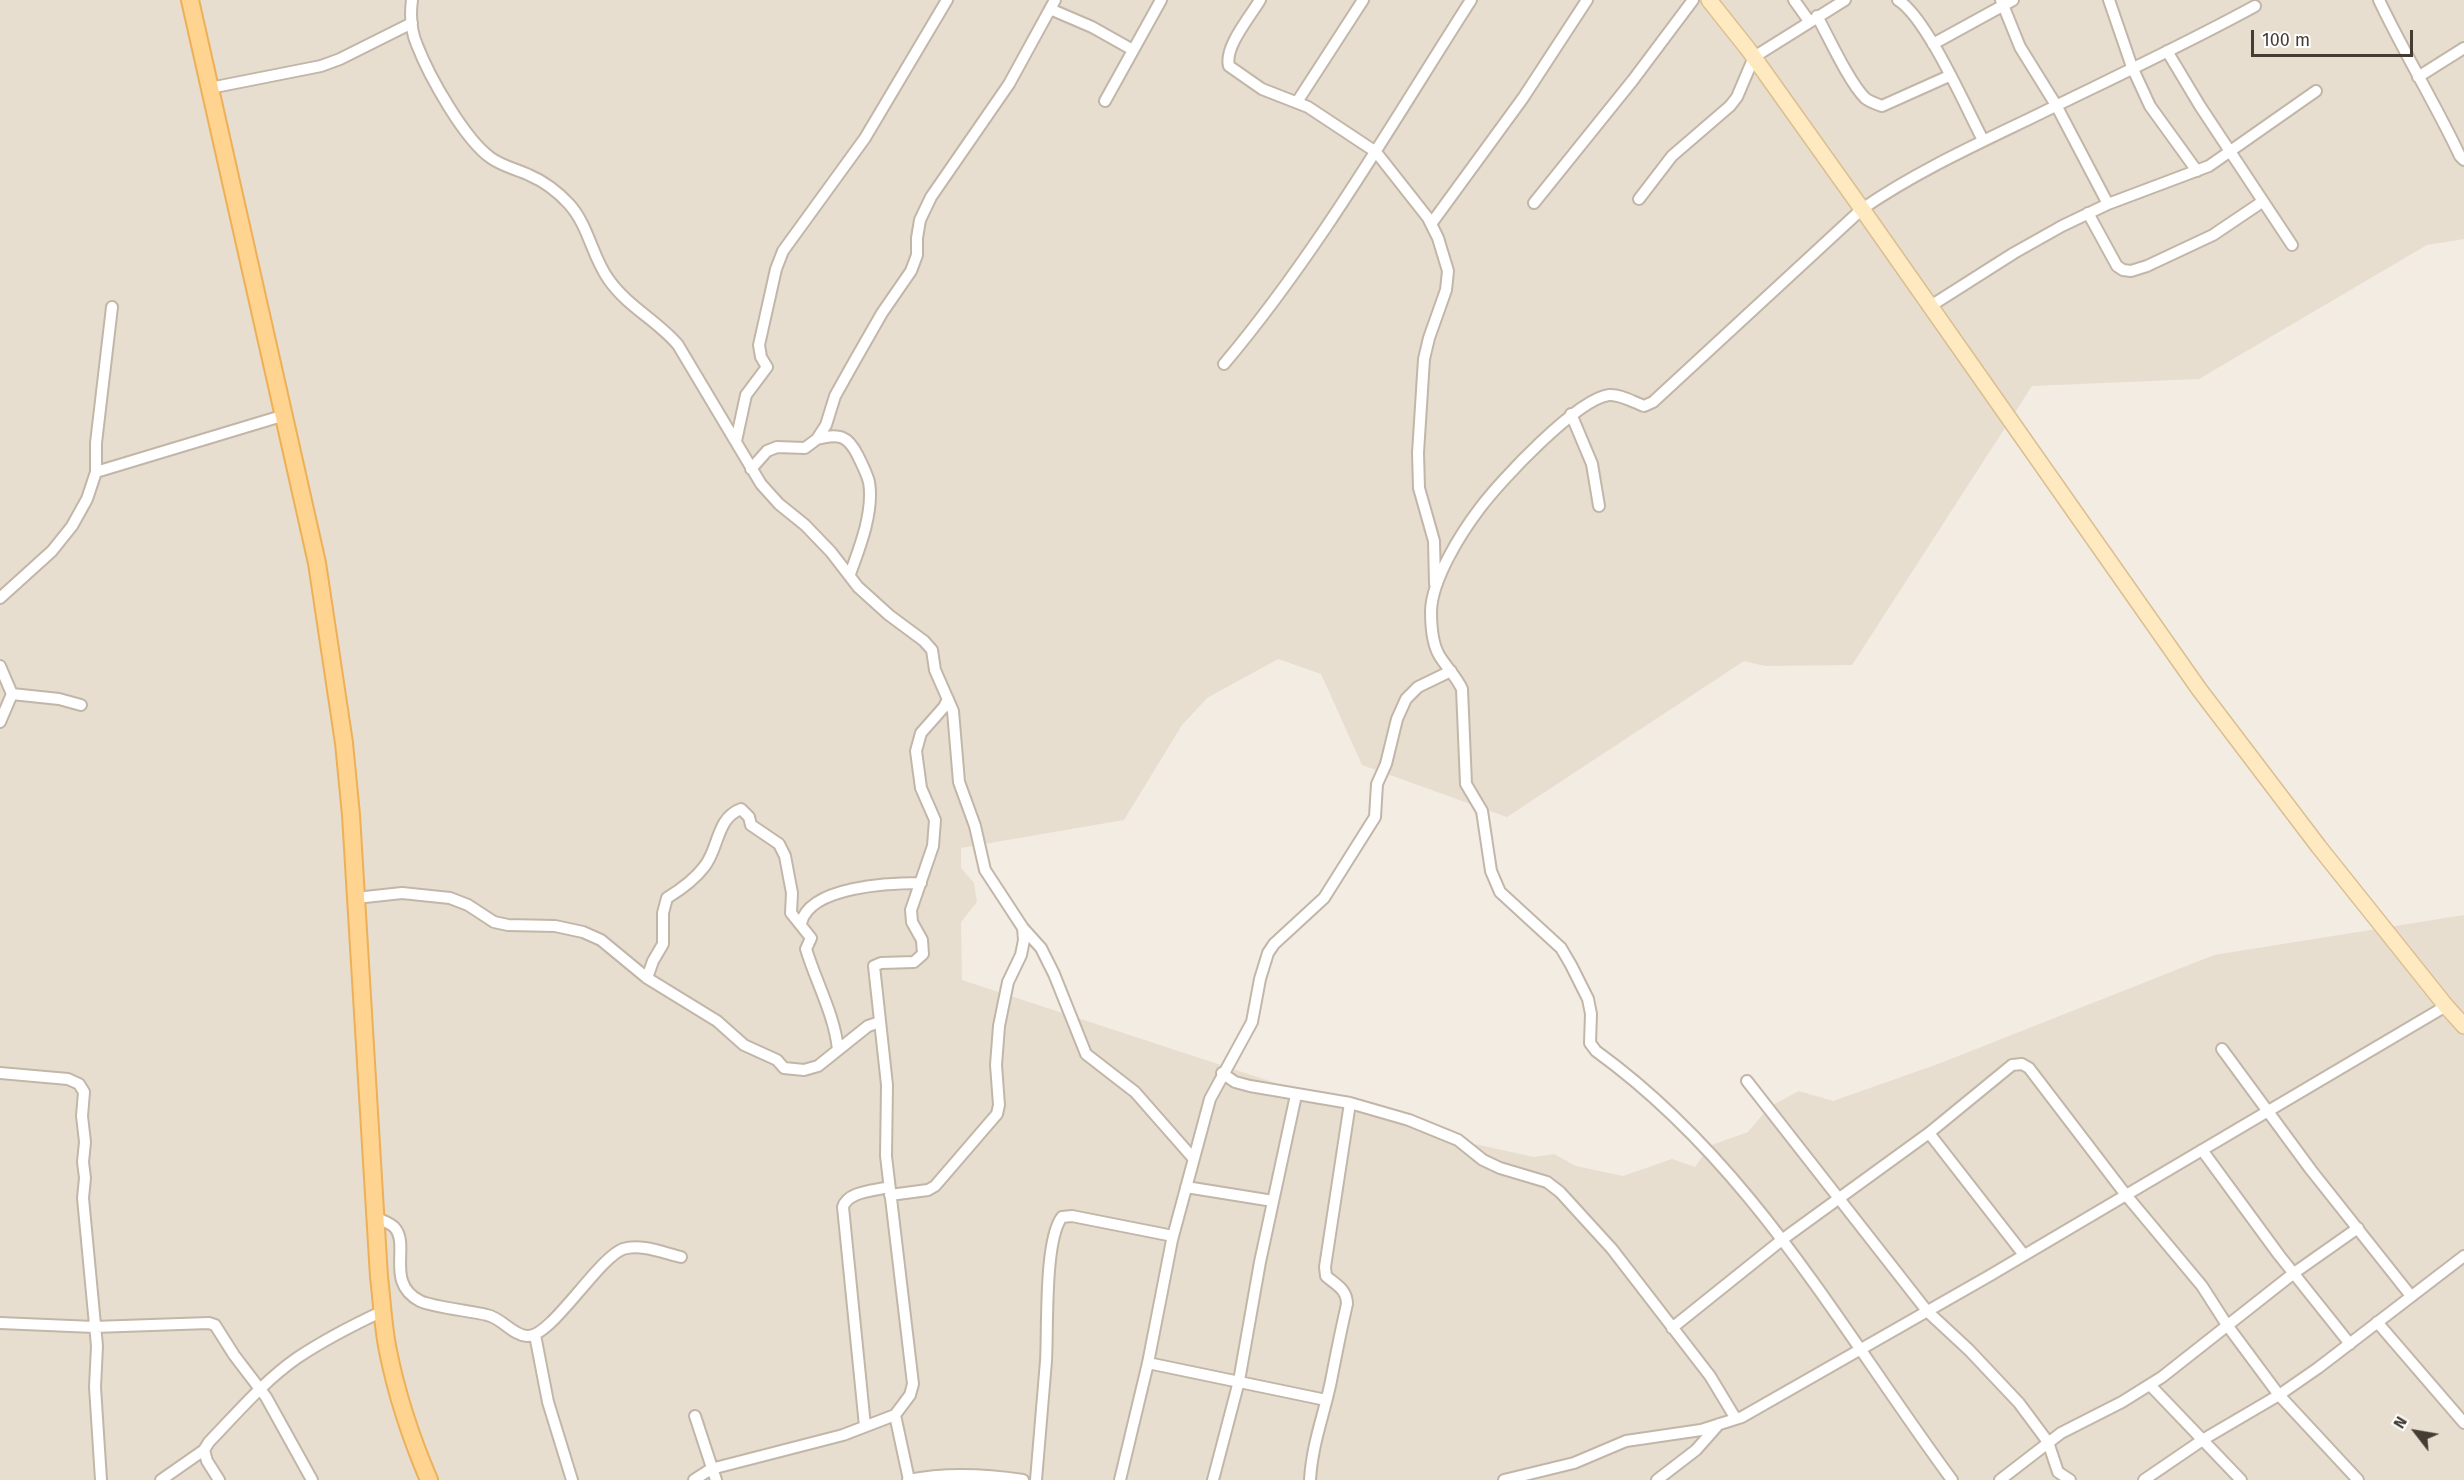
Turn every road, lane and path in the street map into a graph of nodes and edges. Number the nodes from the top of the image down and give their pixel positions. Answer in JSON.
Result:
{"nodes":[{"id":1,"x":190,"y":0,"type":"edge"},
{"id":2,"x":412,"y":0,"type":"edge"},
{"id":3,"x":947,"y":0,"type":"edge"},
{"id":4,"x":1161,"y":0,"type":"edge"},
{"id":5,"x":1260,"y":0,"type":"edge"},
{"id":6,"x":1363,"y":0,"type":"edge"},
{"id":7,"x":1471,"y":0,"type":"edge"},
{"id":8,"x":1587,"y":0,"type":"edge"},
{"id":9,"x":1693,"y":0,"type":"edge"},
{"id":10,"x":1709,"y":0,"type":"edge"},
{"id":11,"x":1794,"y":0,"type":"edge"},
{"id":12,"x":1845,"y":0,"type":"edge"},
{"id":13,"x":1898,"y":0,"type":"edge"},
{"id":14,"x":2013,"y":0,"type":"edge"},
{"id":15,"x":2109,"y":0,"type":"edge"},
{"id":16,"x":2379,"y":0,"type":"edge"},
{"id":17,"x":2002,"y":3,"type":"edge"},
{"id":18,"x":1053,"y":4,"type":"edge"},
{"id":19,"x":2255,"y":6,"type":"dead end"},
{"id":20,"x":1813,"y":19,"type":"junction"},
{"id":21,"x":412,"y":23,"type":"junction"},
{"id":22,"x":1933,"y":44,"type":"junction"},
{"id":23,"x":2464,"y":48,"type":"edge"},
{"id":24,"x":1133,"y":50,"type":"junction"},
{"id":25,"x":2167,"y":51,"type":"junction"},
{"id":26,"x":1754,"y":57,"type":"junction"},
{"id":27,"x":2132,"y":67,"type":"junction"},
{"id":28,"x":1949,"y":76,"type":"junction"},
{"id":29,"x":2418,"y":76,"type":"junction"},
{"id":30,"x":210,"y":88,"type":"junction"},
{"id":31,"x":2316,"y":91,"type":"dead end"},
{"id":32,"x":1105,"y":101,"type":"dead end"},
{"id":33,"x":1297,"y":102,"type":"junction"},
{"id":34,"x":2056,"y":105,"type":"junction"},
{"id":35,"x":1983,"y":140,"type":"junction"},
{"id":36,"x":1376,"y":152,"type":"junction"},
{"id":37,"x":2230,"y":153,"type":"junction"},
{"id":38,"x":2464,"y":160,"type":"edge"},
{"id":39,"x":2197,"y":171,"type":"junction"},
{"id":40,"x":1639,"y":198,"type":"dead end"},
{"id":41,"x":1534,"y":202,"type":"dead end"},
{"id":42,"x":2262,"y":202,"type":"junction"},
{"id":43,"x":2108,"y":204,"type":"junction"},
{"id":44,"x":1862,"y":209,"type":"junction"},
{"id":45,"x":2088,"y":213,"type":"junction"},
{"id":46,"x":1431,"y":224,"type":"junction"},
{"id":47,"x":2292,"y":245,"type":"dead end"},
{"id":48,"x":112,"y":307,"type":"dead end"},
{"id":49,"x":1929,"y":307,"type":"junction"},
{"id":50,"x":1224,"y":364,"type":"dead end"},
{"id":51,"x":1571,"y":414,"type":"junction"},
{"id":52,"x":285,"y":415,"type":"junction"},
{"id":53,"x":817,"y":439,"type":"junction"},
{"id":54,"x":736,"y":441,"type":"junction"},
{"id":55,"x":751,"y":469,"type":"junction"},
{"id":56,"x":96,"y":472,"type":"junction"},
{"id":57,"x":1599,"y":506,"type":"dead end"},
{"id":58,"x":850,"y":574,"type":"junction"},
{"id":59,"x":1435,"y":591,"type":"junction"},
{"id":60,"x":0,"y":598,"type":"edge"},
{"id":61,"x":0,"y":666,"type":"edge"},
{"id":62,"x":1451,"y":671,"type":"junction"},
{"id":63,"x":12,"y":694,"type":"junction"},
{"id":64,"x":948,"y":699,"type":"junction"},
{"id":65,"x":81,"y":705,"type":"dead end"},
{"id":66,"x":0,"y":722,"type":"edge"},
{"id":67,"x":921,"y":883,"type":"junction"},
{"id":68,"x":356,"y":898,"type":"junction"},
{"id":69,"x":801,"y":923,"type":"junction"},
{"id":70,"x":1023,"y":928,"type":"junction"},
{"id":71,"x":647,"y":978,"type":"junction"},
{"id":72,"x":2446,"y":1006,"type":"junction"},
{"id":73,"x":880,"y":1022,"type":"junction"},
{"id":74,"x":2464,"y":1026,"type":"edge"},
{"id":75,"x":2223,"y":1049,"type":"dead end"},
{"id":76,"x":838,"y":1050,"type":"junction"},
{"id":77,"x":0,"y":1073,"type":"edge"},
{"id":78,"x":1222,"y":1073,"type":"junction"},
{"id":79,"x":1747,"y":1081,"type":"dead end"},
{"id":80,"x":1296,"y":1095,"type":"junction"},
{"id":81,"x":1350,"y":1103,"type":"junction"},
{"id":82,"x":2267,"y":1111,"type":"junction"},
{"id":83,"x":1929,"y":1132,"type":"junction"},
{"id":84,"x":2202,"y":1150,"type":"junction"},
{"id":85,"x":1193,"y":1158,"type":"junction"},
{"id":86,"x":1186,"y":1187,"type":"junction"},
{"id":87,"x":890,"y":1191,"type":"junction"},
{"id":88,"x":2127,"y":1195,"type":"junction"},
{"id":89,"x":1841,"y":1199,"type":"junction"},
{"id":90,"x":1273,"y":1201,"type":"junction"},
{"id":91,"x":375,"y":1217,"type":"junction"},
{"id":92,"x":2358,"y":1228,"type":"junction"},
{"id":93,"x":1173,"y":1236,"type":"junction"},
{"id":94,"x":1783,"y":1239,"type":"junction"},
{"id":95,"x":2024,"y":1255,"type":"junction"},
{"id":96,"x":681,"y":1257,"type":"dead end"},
{"id":97,"x":2462,"y":1262,"type":"edge"},
{"id":98,"x":2294,"y":1273,"type":"junction"},
{"id":99,"x":2411,"y":1296,"type":"junction"},
{"id":100,"x":383,"y":1311,"type":"junction"},
{"id":101,"x":1928,"y":1311,"type":"junction"},
{"id":102,"x":2377,"y":1322,"type":"junction"},
{"id":103,"x":0,"y":1323,"type":"edge"},
{"id":104,"x":2227,"y":1325,"type":"junction"},
{"id":105,"x":94,"y":1327,"type":"junction"},
{"id":106,"x":1672,"y":1328,"type":"junction"},
{"id":107,"x":535,"y":1335,"type":"junction"},
{"id":108,"x":2350,"y":1344,"type":"junction"},
{"id":109,"x":1862,"y":1348,"type":"junction"},
{"id":110,"x":1148,"y":1363,"type":"junction"},
{"id":111,"x":1239,"y":1381,"type":"junction"},
{"id":112,"x":2150,"y":1384,"type":"junction"},
{"id":113,"x":260,"y":1389,"type":"junction"},
{"id":114,"x":2279,"y":1395,"type":"junction"},
{"id":115,"x":1326,"y":1400,"type":"junction"},
{"id":116,"x":895,"y":1415,"type":"junction"},
{"id":117,"x":695,"y":1416,"type":"dead end"},
{"id":118,"x":1736,"y":1419,"type":"junction"},
{"id":119,"x":2464,"y":1423,"type":"edge"},
{"id":120,"x":1719,"y":1424,"type":"junction"},
{"id":121,"x":865,"y":1426,"type":"junction"},
{"id":122,"x":2204,"y":1439,"type":"junction"},
{"id":123,"x":2048,"y":1442,"type":"junction"},
{"id":124,"x":204,"y":1450,"type":"junction"},
{"id":125,"x":711,"y":1469,"type":"junction"},
{"id":126,"x":101,"y":1480,"type":"edge"},
{"id":127,"x":161,"y":1480,"type":"edge"},
{"id":128,"x":219,"y":1480,"type":"edge"},
{"id":129,"x":312,"y":1480,"type":"edge"},
{"id":130,"x":429,"y":1480,"type":"edge"},
{"id":131,"x":572,"y":1480,"type":"edge"},
{"id":132,"x":694,"y":1480,"type":"edge"},
{"id":133,"x":716,"y":1480,"type":"edge"},
{"id":134,"x":909,"y":1480,"type":"edge"},
{"id":135,"x":1023,"y":1480,"type":"edge"},
{"id":136,"x":1036,"y":1480,"type":"edge"},
{"id":137,"x":1120,"y":1480,"type":"edge"},
{"id":138,"x":1213,"y":1480,"type":"edge"},
{"id":139,"x":1310,"y":1480,"type":"edge"},
{"id":140,"x":1504,"y":1480,"type":"edge"},
{"id":141,"x":1657,"y":1480,"type":"edge"},
{"id":142,"x":1952,"y":1480,"type":"edge"},
{"id":143,"x":2000,"y":1480,"type":"edge"},
{"id":144,"x":2070,"y":1480,"type":"edge"},
{"id":145,"x":2144,"y":1480,"type":"edge"},
{"id":146,"x":2241,"y":1480,"type":"edge"},
{"id":147,"x":2358,"y":1480,"type":"edge"}],
"edges":[{"from":1,"to":30,"type":"main road"},
{"from":2,"to":21,"type":"street"},
{"from":3,"to":54,"type":"street"},
{"from":4,"to":24,"type":"street"},
{"from":5,"to":33,"type":"street"},
{"from":6,"to":33,"type":"street"},
{"from":7,"to":36,"type":"street"},
{"from":8,"to":46,"type":"street"},
{"from":9,"to":41,"type":"street"},
{"from":10,"to":26,"type":"main road"},
{"from":11,"to":20,"type":"street"},
{"from":12,"to":20,"type":"street"},
{"from":13,"to":22,"type":"street"},
{"from":14,"to":17,"type":"street"},
{"from":15,"to":27,"type":"street"},
{"from":16,"to":29,"type":"street"},
{"from":17,"to":22,"type":"street"},
{"from":17,"to":34,"type":"street"},
{"from":18,"to":24,"type":"street"},
{"from":18,"to":53,"type":"street"},
{"from":19,"to":25,"type":"street"},
{"from":20,"to":26,"type":"street"},
{"from":20,"to":28,"type":"street"},
{"from":21,"to":30,"type":"street"},
{"from":21,"to":54,"type":"street"},
{"from":22,"to":28,"type":"street"},
{"from":23,"to":29,"type":"street"},
{"from":24,"to":32,"type":"street"},
{"from":25,"to":27,"type":"street"},
{"from":25,"to":37,"type":"street"},
{"from":26,"to":40,"type":"street"},
{"from":26,"to":44,"type":"main road"},
{"from":27,"to":34,"type":"street"},
{"from":27,"to":39,"type":"street"},
{"from":28,"to":35,"type":"street"},
{"from":29,"to":38,"type":"street"},
{"from":30,"to":52,"type":"main road"},
{"from":31,"to":37,"type":"street"},
{"from":33,"to":36,"type":"street"},
{"from":34,"to":35,"type":"street"},
{"from":34,"to":43,"type":"street"},
{"from":35,"to":44,"type":"street"},
{"from":36,"to":46,"type":"street"},
{"from":36,"to":50,"type":"street"},
{"from":37,"to":39,"type":"street"},
{"from":37,"to":42,"type":"street"},
{"from":39,"to":43,"type":"street"},
{"from":42,"to":45,"type":"street"},
{"from":42,"to":47,"type":"street"},
{"from":43,"to":45,"type":"street"},
{"from":44,"to":49,"type":"main road"},
{"from":44,"to":51,"type":"street"},
{"from":45,"to":49,"type":"street"},
{"from":46,"to":59,"type":"street"},
{"from":48,"to":56,"type":"street"},
{"from":49,"to":72,"type":"main road"},
{"from":51,"to":57,"type":"street"},
{"from":51,"to":59,"type":"street"},
{"from":52,"to":56,"type":"street"},
{"from":52,"to":68,"type":"main road"},
{"from":53,"to":55,"type":"street"},
{"from":53,"to":58,"type":"street"},
{"from":54,"to":55,"type":"street"},
{"from":55,"to":58,"type":"street"},
{"from":56,"to":60,"type":"street"},
{"from":58,"to":64,"type":"street"},
{"from":59,"to":62,"type":"street"},
{"from":61,"to":63,"type":"street"},
{"from":62,"to":78,"type":"street"},
{"from":62,"to":94,"type":"street"},
{"from":63,"to":65,"type":"street"},
{"from":63,"to":66,"type":"street"},
{"from":64,"to":67,"type":"street"},
{"from":64,"to":70,"type":"street"},
{"from":67,"to":69,"type":"street"},
{"from":67,"to":73,"type":"street"},
{"from":68,"to":71,"type":"street"},
{"from":68,"to":91,"type":"main road"},
{"from":69,"to":71,"type":"street"},
{"from":69,"to":76,"type":"street"},
{"from":70,"to":85,"type":"street"},
{"from":70,"to":87,"type":"street"},
{"from":71,"to":76,"type":"street"},
{"from":72,"to":74,"type":"main road"},
{"from":72,"to":82,"type":"street"},
{"from":73,"to":76,"type":"street"},
{"from":73,"to":87,"type":"street"},
{"from":75,"to":82,"type":"street"},
{"from":77,"to":105,"type":"street"},
{"from":78,"to":80,"type":"street"},
{"from":78,"to":85,"type":"street"},
{"from":79,"to":89,"type":"street"},
{"from":80,"to":81,"type":"street"},
{"from":80,"to":90,"type":"street"},
{"from":81,"to":106,"type":"street"},
{"from":81,"to":115,"type":"street"},
{"from":82,"to":84,"type":"street"},
{"from":82,"to":92,"type":"street"},
{"from":83,"to":88,"type":"street"},
{"from":83,"to":89,"type":"street"},
{"from":83,"to":95,"type":"street"},
{"from":84,"to":88,"type":"street"},
{"from":84,"to":98,"type":"street"},
{"from":85,"to":86,"type":"street"},
{"from":86,"to":90,"type":"street"},
{"from":86,"to":93,"type":"street"},
{"from":87,"to":116,"type":"street"},
{"from":87,"to":121,"type":"street"},
{"from":88,"to":95,"type":"street"},
{"from":88,"to":104,"type":"street"},
{"from":89,"to":94,"type":"street"},
{"from":89,"to":101,"type":"street"},
{"from":90,"to":111,"type":"street"},
{"from":91,"to":100,"type":"main road"},
{"from":91,"to":107,"type":"street"},
{"from":92,"to":98,"type":"street"},
{"from":92,"to":99,"type":"street"},
{"from":93,"to":110,"type":"street"},
{"from":93,"to":136,"type":"street"},
{"from":94,"to":106,"type":"street"},
{"from":94,"to":109,"type":"street"},
{"from":95,"to":101,"type":"street"},
{"from":96,"to":107,"type":"street"},
{"from":97,"to":99,"type":"street"},
{"from":98,"to":104,"type":"street"},
{"from":98,"to":108,"type":"street"},
{"from":99,"to":102,"type":"street"},
{"from":100,"to":113,"type":"street"},
{"from":100,"to":130,"type":"main road"},
{"from":101,"to":109,"type":"street"},
{"from":101,"to":123,"type":"street"},
{"from":102,"to":108,"type":"street"},
{"from":102,"to":119,"type":"street"},
{"from":103,"to":105,"type":"street"},
{"from":104,"to":112,"type":"street"},
{"from":104,"to":114,"type":"street"},
{"from":105,"to":113,"type":"street"},
{"from":105,"to":126,"type":"street"},
{"from":106,"to":118,"type":"street"},
{"from":107,"to":131,"type":"street"},
{"from":108,"to":114,"type":"street"},
{"from":109,"to":118,"type":"street"},
{"from":109,"to":142,"type":"street"},
{"from":110,"to":111,"type":"street"},
{"from":110,"to":137,"type":"street"},
{"from":111,"to":115,"type":"street"},
{"from":111,"to":138,"type":"street"},
{"from":112,"to":122,"type":"street"},
{"from":112,"to":123,"type":"street"},
{"from":113,"to":124,"type":"street"},
{"from":113,"to":129,"type":"street"},
{"from":114,"to":122,"type":"street"},
{"from":114,"to":147,"type":"street"},
{"from":115,"to":139,"type":"street"},
{"from":116,"to":121,"type":"street"},
{"from":116,"to":134,"type":"street"},
{"from":117,"to":125,"type":"street"},
{"from":118,"to":120,"type":"street"},
{"from":120,"to":140,"type":"street"},
{"from":120,"to":141,"type":"street"},
{"from":121,"to":125,"type":"street"},
{"from":122,"to":145,"type":"street"},
{"from":122,"to":146,"type":"street"},
{"from":123,"to":143,"type":"street"},
{"from":123,"to":144,"type":"street"},
{"from":124,"to":127,"type":"street"},
{"from":124,"to":128,"type":"street"},
{"from":125,"to":132,"type":"street"},
{"from":125,"to":133,"type":"street"},
{"from":134,"to":135,"type":"street"}]}
